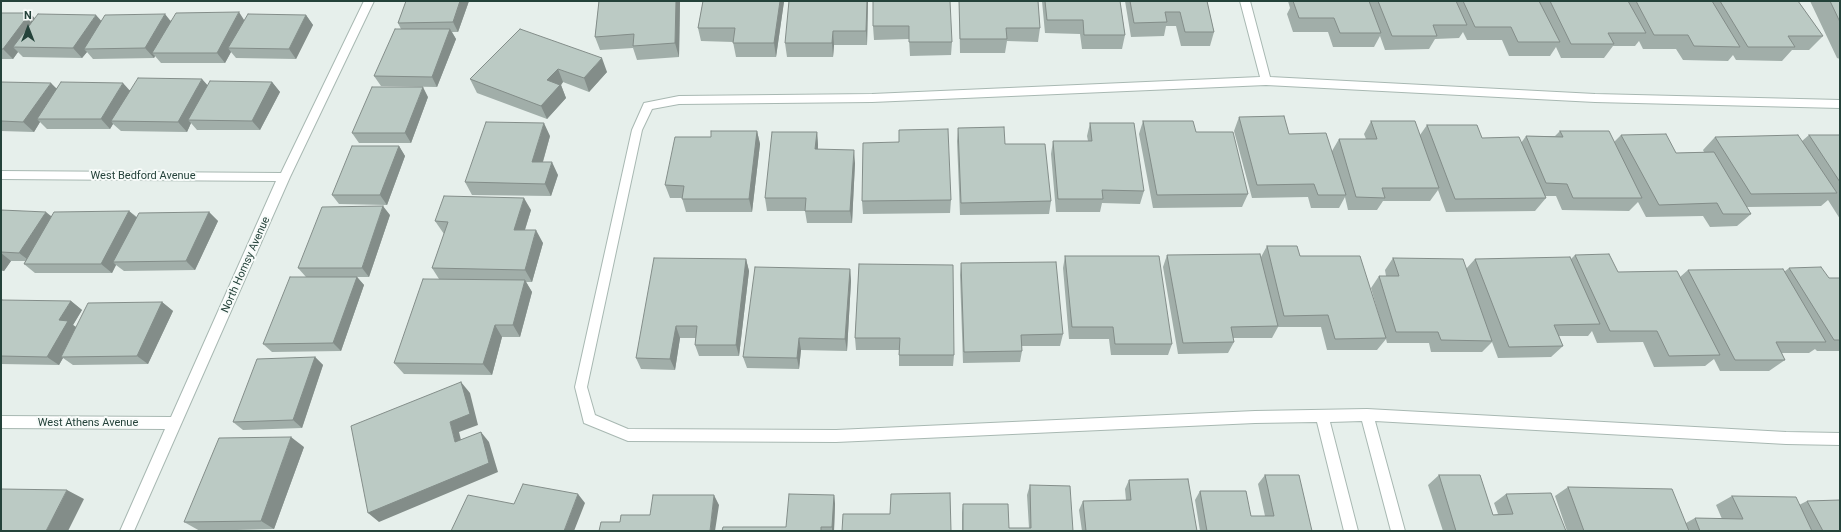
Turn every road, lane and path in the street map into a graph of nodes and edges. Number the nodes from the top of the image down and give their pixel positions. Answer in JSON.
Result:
{"nodes":[{"id":1,"x":369,"y":1,"type":"edge"},
{"id":2,"x":1245,"y":1,"type":"edge"},
{"id":3,"x":1266,"y":82,"type":"junction"},
{"id":4,"x":1840,"y":104,"type":"edge"},
{"id":5,"x":1,"y":175,"type":"edge"},
{"id":6,"x":284,"y":177,"type":"junction"},
{"id":7,"x":1322,"y":415,"type":"junction"},
{"id":8,"x":1367,"y":415,"type":"junction"},
{"id":9,"x":1,"y":422,"type":"edge"},
{"id":10,"x":176,"y":423,"type":"junction"},
{"id":11,"x":1840,"y":438,"type":"edge"},
{"id":12,"x":127,"y":531,"type":"edge"},
{"id":13,"x":1351,"y":531,"type":"edge"},
{"id":14,"x":1398,"y":531,"type":"edge"}],
"edges":[{"from":1,"to":6,"type":"street","name":"North Homsy Avenue"},
{"from":2,"to":3,"type":"street"},
{"from":3,"to":4,"type":"street"},
{"from":3,"to":7,"type":"street"},
{"from":5,"to":6,"type":"street","name":"West Bedford Avenue"},
{"from":6,"to":10,"type":"street","name":"North Homsy Avenue"},
{"from":7,"to":8,"type":"street"},
{"from":7,"to":13,"type":"street"},
{"from":8,"to":11,"type":"street"},
{"from":8,"to":14,"type":"street"},
{"from":9,"to":10,"type":"street","name":"West Athens Avenue"},
{"from":10,"to":12,"type":"street","name":"North Homsy Avenue"}]}
